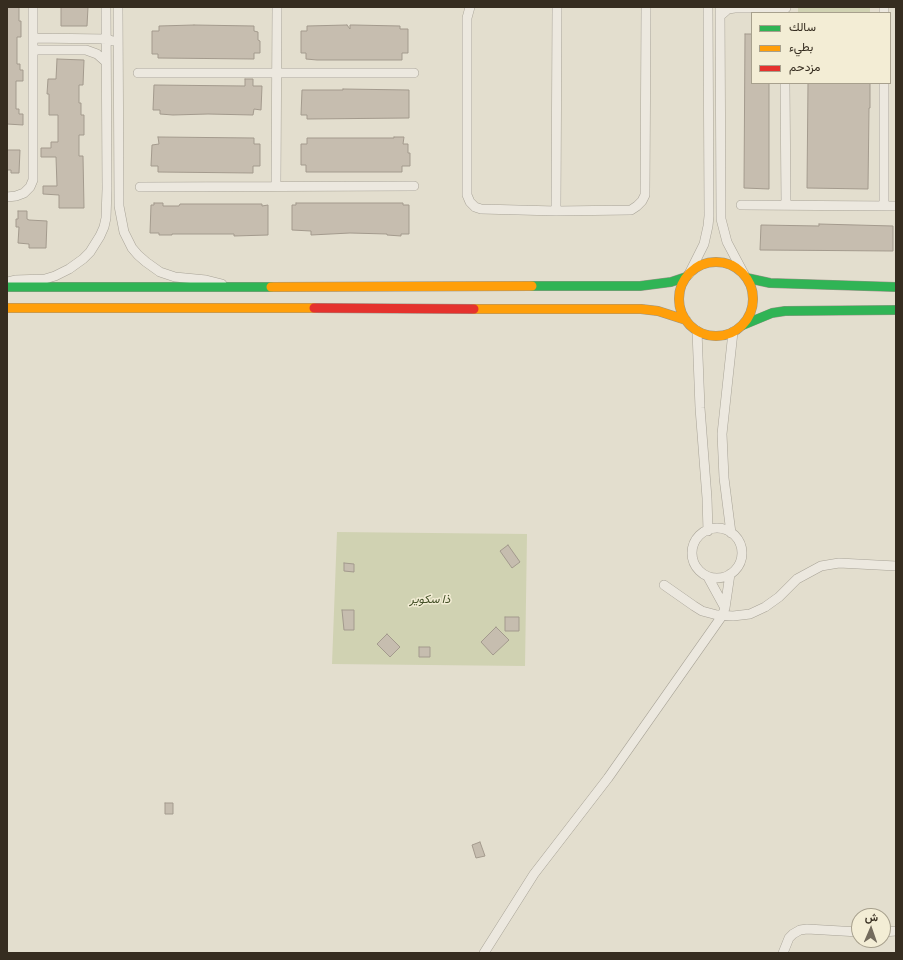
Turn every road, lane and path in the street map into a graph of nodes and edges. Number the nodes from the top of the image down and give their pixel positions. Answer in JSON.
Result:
{"nodes":[{"id":1,"x":33,"y":7,"type":"edge"},
{"id":2,"x":106,"y":7,"type":"edge"},
{"id":3,"x":118,"y":7,"type":"edge"},
{"id":4,"x":277,"y":7,"type":"edge"},
{"id":5,"x":470,"y":7,"type":"edge"},
{"id":6,"x":557,"y":7,"type":"edge"},
{"id":7,"x":646,"y":7,"type":"edge"},
{"id":8,"x":708,"y":7,"type":"edge"},
{"id":9,"x":786,"y":9,"type":"edge"},
{"id":10,"x":720,"y":11,"type":"edge"},
{"id":11,"x":33,"y":38,"type":"junction"},
{"id":12,"x":106,"y":39,"type":"junction"},
{"id":13,"x":33,"y":50,"type":"junction"},
{"id":14,"x":106,"y":62,"type":"junction"},
{"id":15,"x":138,"y":73,"type":"dead end"},
{"id":16,"x":276,"y":73,"type":"junction"},
{"id":17,"x":414,"y":73,"type":"dead end"},
{"id":18,"x":785,"y":84,"type":"edge"},
{"id":19,"x":884,"y":84,"type":"edge"},
{"id":20,"x":118,"y":99,"type":"junction"},
{"id":21,"x":276,"y":186,"type":"junction"},
{"id":22,"x":414,"y":186,"type":"dead end"},
{"id":23,"x":140,"y":187,"type":"dead end"},
{"id":24,"x":7,"y":197,"type":"edge"},
{"id":25,"x":742,"y":205,"type":"dead end"},
{"id":26,"x":786,"y":205,"type":"junction"},
{"id":27,"x":884,"y":206,"type":"junction"},
{"id":28,"x":896,"y":206,"type":"edge"},
{"id":29,"x":556,"y":211,"type":"junction"},
{"id":30,"x":687,"y":276,"type":"junction"},
{"id":31,"x":746,"y":276,"type":"junction"},
{"id":32,"x":7,"y":282,"type":"edge"},
{"id":33,"x":7,"y":287,"type":"edge"},
{"id":34,"x":231,"y":287,"type":"junction"},
{"id":35,"x":896,"y":287,"type":"edge"},
{"id":36,"x":7,"y":308,"type":"edge"},
{"id":37,"x":896,"y":310,"type":"edge"},
{"id":38,"x":686,"y":320,"type":"junction"},
{"id":39,"x":743,"y":325,"type":"junction"},
{"id":40,"x":696,"y":330,"type":"junction"},
{"id":41,"x":733,"y":332,"type":"junction"},
{"id":42,"x":708,"y":531,"type":"junction"},
{"id":43,"x":731,"y":533,"type":"junction"},
{"id":44,"x":896,"y":566,"type":"edge"},
{"id":45,"x":730,"y":574,"type":"junction"},
{"id":46,"x":708,"y":577,"type":"junction"},
{"id":47,"x":664,"y":585,"type":"dead end"},
{"id":48,"x":723,"y":612,"type":"junction"},
{"id":49,"x":848,"y":932,"type":"joint"},
{"id":50,"x":484,"y":953,"type":"edge"},
{"id":51,"x":783,"y":953,"type":"edge"},
{"id":52,"x":787,"y":953,"type":"edge"}],
"edges":[{"from":1,"to":11,"type":"street"},
{"from":2,"to":12,"type":"street"},
{"from":3,"to":20,"type":"street"},
{"from":4,"to":16,"type":"street"},
{"from":5,"to":29,"type":"street"},
{"from":6,"to":29,"type":"street"},
{"from":7,"to":29,"type":"street"},
{"from":8,"to":30,"type":"street"},
{"from":9,"to":10,"type":"street"},
{"from":10,"to":31,"type":"street"},
{"from":11,"to":12,"type":"street"},
{"from":11,"to":13,"type":"street"},
{"from":12,"to":14,"type":"street"},
{"from":12,"to":20,"type":"street"},
{"from":13,"to":14,"type":"street"},
{"from":13,"to":24,"type":"street"},
{"from":14,"to":32,"type":"street"},
{"from":15,"to":16,"type":"street"},
{"from":16,"to":17,"type":"street"},
{"from":16,"to":21,"type":"street"},
{"from":18,"to":26,"type":"street"},
{"from":19,"to":27,"type":"street"},
{"from":20,"to":34,"type":"street"},
{"from":21,"to":22,"type":"street"},
{"from":21,"to":23,"type":"street"},
{"from":25,"to":26,"type":"street"},
{"from":26,"to":27,"type":"street"},
{"from":27,"to":28,"type":"street"},
{"from":30,"to":31,"type":"main road"},
{"from":30,"to":34,"type":"main road"},
{"from":30,"to":38,"type":"main road"},
{"from":31,"to":35,"type":"main road"},
{"from":31,"to":39,"type":"main road"},
{"from":33,"to":34,"type":"main road"},
{"from":36,"to":38,"type":"main road"},
{"from":37,"to":39,"type":"main road"},
{"from":38,"to":40,"type":"main road"},
{"from":39,"to":41,"type":"main road"},
{"from":40,"to":41,"type":"main road"},
{"from":40,"to":42,"type":"street"},
{"from":41,"to":43,"type":"street"},
{"from":42,"to":43,"type":"street"},
{"from":42,"to":46,"type":"street"},
{"from":43,"to":45,"type":"street"},
{"from":44,"to":48,"type":"street"},
{"from":45,"to":46,"type":"street"},
{"from":45,"to":48,"type":"street"},
{"from":46,"to":48,"type":"street"},
{"from":47,"to":48,"type":"street"},
{"from":48,"to":50,"type":"street"},
{"from":49,"to":51,"type":"street"},
{"from":49,"to":52,"type":"street"}]}
